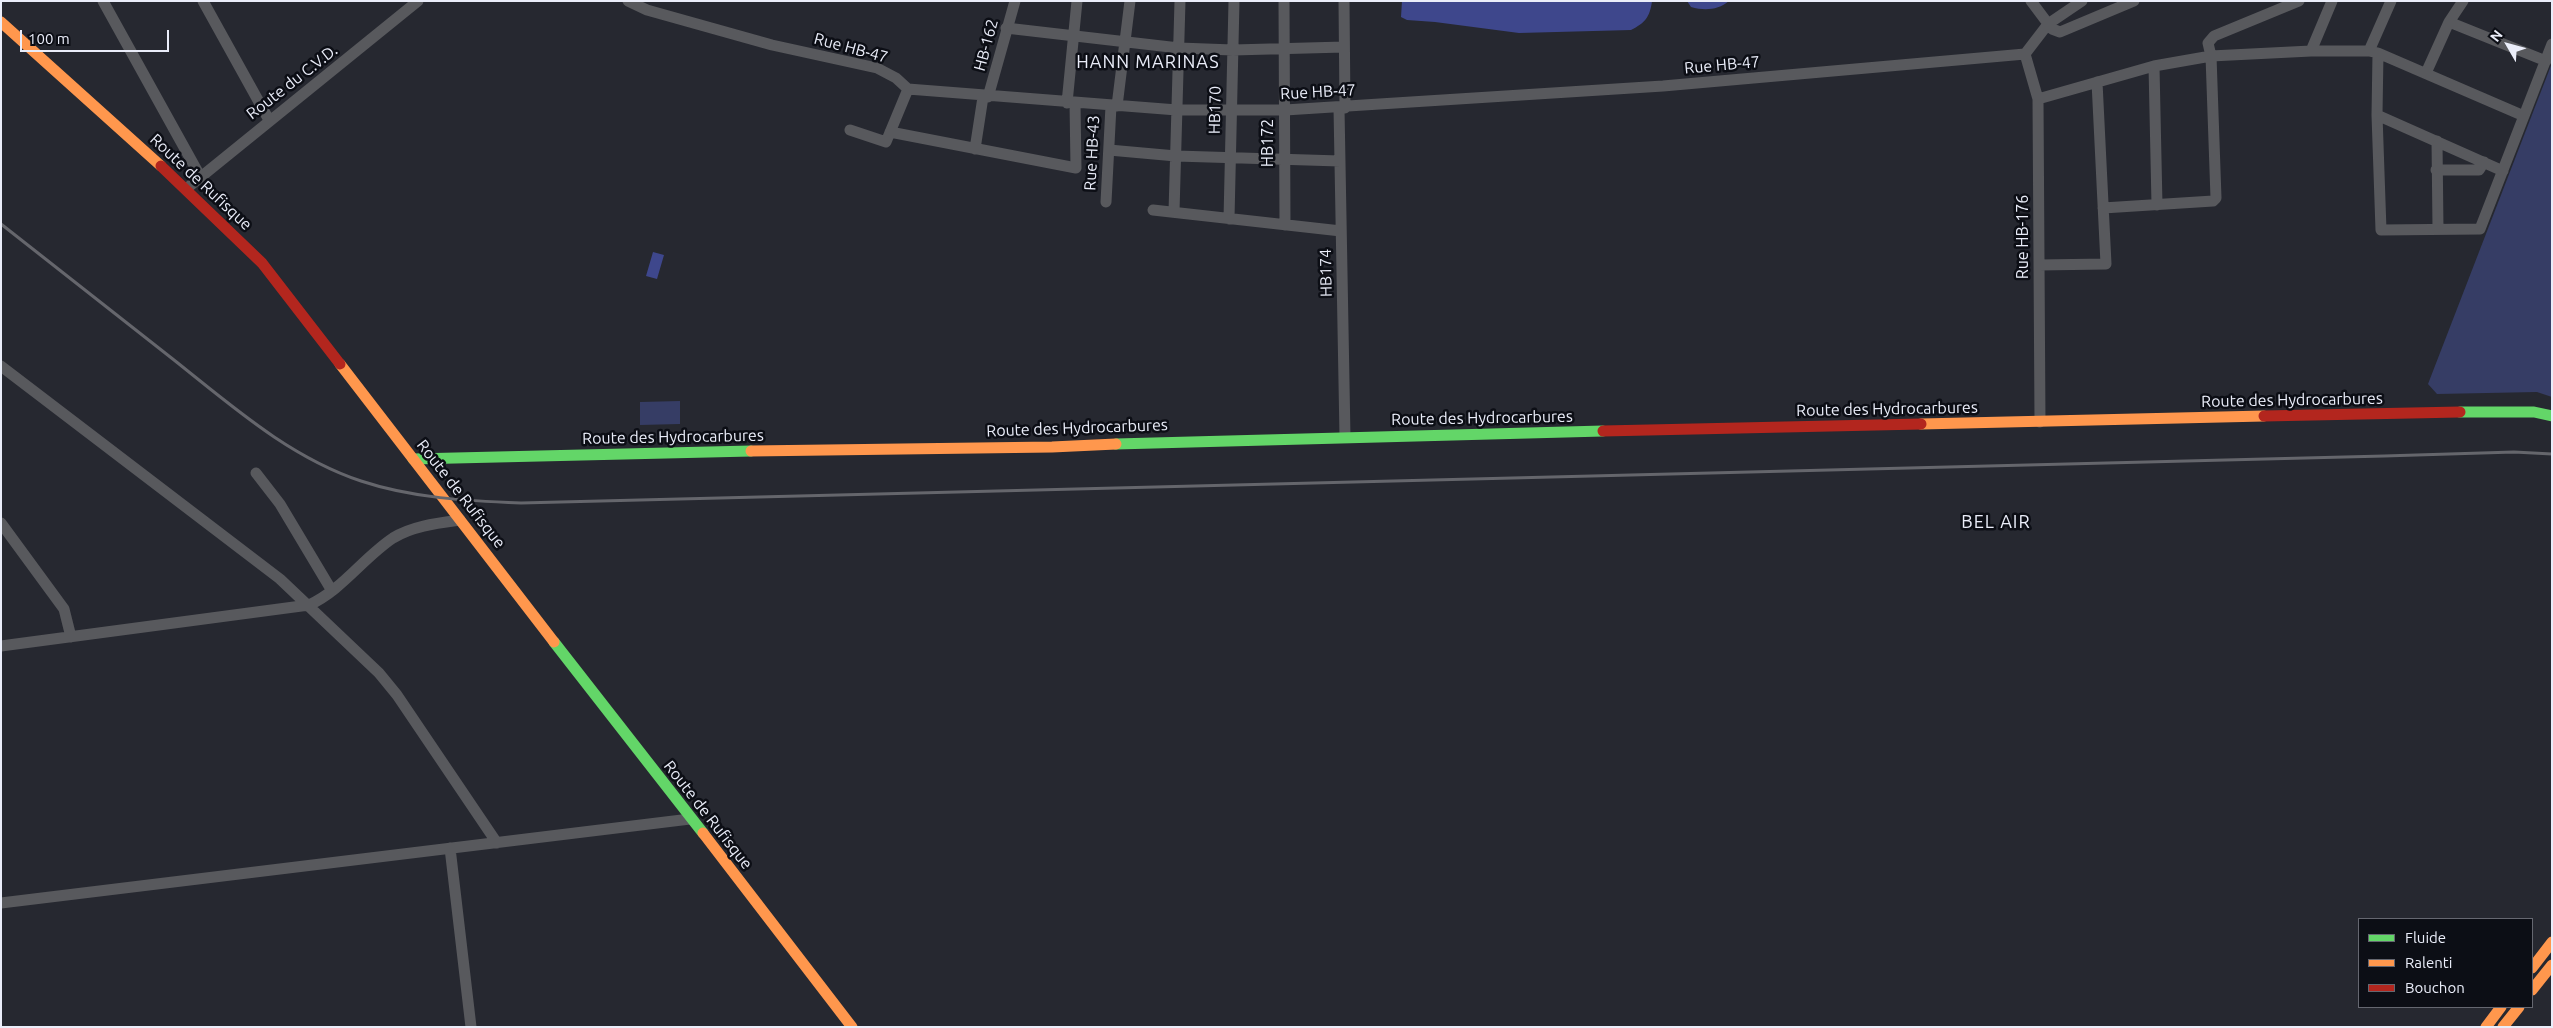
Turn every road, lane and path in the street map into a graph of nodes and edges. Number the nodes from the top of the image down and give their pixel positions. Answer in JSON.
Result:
{"nodes":[{"id":1,"x":103,"y":1,"type":"edge"},
{"id":2,"x":203,"y":1,"type":"edge"},
{"id":3,"x":418,"y":1,"type":"edge"},
{"id":4,"x":628,"y":1,"type":"edge"},
{"id":5,"x":1016,"y":1,"type":"edge"},
{"id":6,"x":1077,"y":1,"type":"edge"},
{"id":7,"x":1130,"y":1,"type":"edge"},
{"id":8,"x":1180,"y":1,"type":"edge"},
{"id":9,"x":1234,"y":1,"type":"edge"},
{"id":10,"x":1284,"y":1,"type":"edge"},
{"id":11,"x":1344,"y":1,"type":"edge"},
{"id":12,"x":2031,"y":1,"type":"edge"},
{"id":13,"x":2082,"y":1,"type":"edge"},
{"id":14,"x":2299,"y":1,"type":"edge"},
{"id":15,"x":2332,"y":1,"type":"edge"},
{"id":16,"x":2391,"y":1,"type":"edge"},
{"id":17,"x":2463,"y":1,"type":"edge"},
{"id":18,"x":2130,"y":2,"type":"edge"},
{"id":19,"x":1,"y":22,"type":"edge"},
{"id":20,"x":2449,"y":22,"type":"junction"},
{"id":21,"x":2048,"y":24,"type":"junction"},
{"id":22,"x":1006,"y":28,"type":"junction"},
{"id":23,"x":1073,"y":37,"type":"junction"},
{"id":24,"x":1126,"y":44,"type":"junction"},
{"id":25,"x":2552,"y":44,"type":"edge"},
{"id":26,"x":1344,"y":47,"type":"junction"},
{"id":27,"x":1179,"y":48,"type":"junction"},
{"id":28,"x":1284,"y":49,"type":"junction"},
{"id":29,"x":1232,"y":50,"type":"junction"},
{"id":30,"x":2311,"y":51,"type":"junction"},
{"id":31,"x":2374,"y":52,"type":"junction"},
{"id":32,"x":2025,"y":54,"type":"junction"},
{"id":33,"x":2211,"y":56,"type":"junction"},
{"id":34,"x":2546,"y":61,"type":"junction"},
{"id":35,"x":2154,"y":66,"type":"junction"},
{"id":36,"x":2426,"y":73,"type":"junction"},
{"id":37,"x":2097,"y":82,"type":"junction"},
{"id":38,"x":908,"y":89,"type":"junction"},
{"id":39,"x":986,"y":97,"type":"junction"},
{"id":40,"x":2038,"y":99,"type":"junction"},
{"id":41,"x":1071,"y":103,"type":"junction"},
{"id":42,"x":1114,"y":106,"type":"junction"},
{"id":43,"x":1342,"y":108,"type":"junction"},
{"id":44,"x":1177,"y":110,"type":"junction"},
{"id":45,"x":1284,"y":110,"type":"junction"},
{"id":46,"x":1231,"y":112,"type":"junction"},
{"id":47,"x":2377,"y":115,"type":"junction"},
{"id":48,"x":2524,"y":116,"type":"junction"},
{"id":49,"x":269,"y":120,"type":"junction"},
{"id":50,"x":850,"y":130,"type":"dead end"},
{"id":51,"x":888,"y":137,"type":"junction"},
{"id":52,"x":2436,"y":141,"type":"junction"},
{"id":53,"x":975,"y":149,"type":"junction"},
{"id":54,"x":1109,"y":150,"type":"junction"},
{"id":55,"x":1176,"y":156,"type":"junction"},
{"id":56,"x":1230,"y":157,"type":"junction"},
{"id":57,"x":1285,"y":159,"type":"junction"},
{"id":58,"x":1340,"y":161,"type":"junction"},
{"id":59,"x":2484,"y":162,"type":"junction"},
{"id":60,"x":2436,"y":170,"type":"junction"},
{"id":61,"x":2503,"y":170,"type":"junction"},
{"id":62,"x":200,"y":176,"type":"junction"},
{"id":63,"x":186,"y":189,"type":"junction"},
{"id":64,"x":1106,"y":202,"type":"dead end"},
{"id":65,"x":2157,"y":205,"type":"junction"},
{"id":66,"x":2103,"y":208,"type":"junction"},
{"id":67,"x":1153,"y":210,"type":"dead end"},
{"id":68,"x":1174,"y":212,"type":"junction"},
{"id":69,"x":1229,"y":219,"type":"junction"},
{"id":70,"x":1285,"y":225,"type":"junction"},
{"id":71,"x":2438,"y":229,"type":"junction"},
{"id":72,"x":1341,"y":231,"type":"junction"},
{"id":73,"x":2039,"y":266,"type":"junction"},
{"id":74,"x":1,"y":366,"type":"edge"},
{"id":75,"x":2552,"y":416,"type":"edge"},
{"id":76,"x":2040,"y":422,"type":"junction"},
{"id":77,"x":1345,"y":438,"type":"junction"},
{"id":78,"x":413,"y":459,"type":"junction"},
{"id":79,"x":256,"y":473,"type":"dead end"},
{"id":80,"x":460,"y":520,"type":"junction"},
{"id":81,"x":1,"y":523,"type":"edge"},
{"id":82,"x":332,"y":591,"type":"junction"},
{"id":83,"x":309,"y":605,"type":"junction"},
{"id":84,"x":71,"y":637,"type":"junction"},
{"id":85,"x":1,"y":646,"type":"edge"},
{"id":86,"x":690,"y":819,"type":"junction"},
{"id":87,"x":496,"y":842,"type":"junction"},
{"id":88,"x":450,"y":848,"type":"junction"},
{"id":89,"x":1,"y":903,"type":"edge"},
{"id":90,"x":2552,"y":942,"type":"edge"},
{"id":91,"x":2552,"y":966,"type":"edge"},
{"id":92,"x":2533,"y":967,"type":"edge"},
{"id":93,"x":2533,"y":989,"type":"edge"},
{"id":94,"x":2500,"y":1008,"type":"edge"},
{"id":95,"x":2518,"y":1008,"type":"edge"},
{"id":96,"x":471,"y":1027,"type":"edge"},
{"id":97,"x":852,"y":1027,"type":"edge"},
{"id":98,"x":2486,"y":1027,"type":"edge"},
{"id":99,"x":2503,"y":1027,"type":"edge"}],
"edges":[{"from":1,"to":62,"type":"street"},
{"from":2,"to":49,"type":"street"},
{"from":3,"to":49,"type":"street","name":"Route du C.V.D."},
{"from":4,"to":38,"type":"street","name":"Rue HB-47"},
{"from":5,"to":22,"type":"street","name":"HB-162"},
{"from":6,"to":23,"type":"street"},
{"from":7,"to":24,"type":"street","name":"Rue HB-43"},
{"from":8,"to":27,"type":"street"},
{"from":9,"to":29,"type":"street","name":"HB170"},
{"from":10,"to":28,"type":"street","name":"HB172"},
{"from":11,"to":26,"type":"street","name":"HB174"},
{"from":12,"to":21,"type":"street"},
{"from":13,"to":21,"type":"street"},
{"from":14,"to":33,"type":"street"},
{"from":15,"to":30,"type":"street"},
{"from":16,"to":31,"type":"street"},
{"from":17,"to":20,"type":"street"},
{"from":18,"to":21,"type":"street"},
{"from":19,"to":63,"type":"street","name":"Route de Rufisque"},
{"from":20,"to":34,"type":"street"},
{"from":20,"to":36,"type":"street"},
{"from":21,"to":32,"type":"street"},
{"from":22,"to":23,"type":"street"},
{"from":22,"to":39,"type":"street","name":"HB-162"},
{"from":23,"to":24,"type":"street"},
{"from":23,"to":41,"type":"street"},
{"from":24,"to":27,"type":"street"},
{"from":24,"to":42,"type":"street","name":"Rue HB-43"},
{"from":25,"to":34,"type":"street"},
{"from":26,"to":28,"type":"street"},
{"from":26,"to":43,"type":"street","name":"HB174"},
{"from":27,"to":29,"type":"street"},
{"from":27,"to":44,"type":"street"},
{"from":28,"to":29,"type":"street"},
{"from":28,"to":45,"type":"street","name":"HB172"},
{"from":29,"to":46,"type":"street","name":"HB170"},
{"from":30,"to":31,"type":"street"},
{"from":30,"to":33,"type":"street"},
{"from":31,"to":36,"type":"street"},
{"from":31,"to":47,"type":"street"},
{"from":32,"to":40,"type":"street","name":"Rue HB-176"},
{"from":32,"to":43,"type":"street","name":"Rue HB-47"},
{"from":33,"to":35,"type":"street"},
{"from":33,"to":65,"type":"street"},
{"from":34,"to":48,"type":"street"},
{"from":35,"to":37,"type":"street"},
{"from":35,"to":65,"type":"street"},
{"from":36,"to":48,"type":"street"},
{"from":37,"to":40,"type":"street"},
{"from":37,"to":66,"type":"street"},
{"from":38,"to":39,"type":"street","name":"Rue HB-47"},
{"from":38,"to":51,"type":"street"},
{"from":39,"to":41,"type":"street","name":"Rue HB-47"},
{"from":39,"to":53,"type":"street","name":"HB-162"},
{"from":40,"to":73,"type":"street","name":"Rue HB-176"},
{"from":41,"to":42,"type":"street","name":"Rue HB-47"},
{"from":41,"to":53,"type":"street"},
{"from":42,"to":44,"type":"street","name":"Rue HB-47"},
{"from":42,"to":54,"type":"street","name":"Rue HB-43"},
{"from":43,"to":45,"type":"street","name":"Rue HB-47"},
{"from":43,"to":58,"type":"street","name":"HB174"},
{"from":44,"to":46,"type":"street","name":"Rue HB-47"},
{"from":44,"to":55,"type":"street"},
{"from":45,"to":46,"type":"street","name":"Rue HB-47"},
{"from":45,"to":57,"type":"street","name":"HB172"},
{"from":46,"to":56,"type":"street","name":"HB170"},
{"from":47,"to":52,"type":"street"},
{"from":47,"to":71,"type":"street"},
{"from":48,"to":61,"type":"street"},
{"from":49,"to":62,"type":"street","name":"Route du C.V.D."},
{"from":50,"to":51,"type":"street"},
{"from":51,"to":53,"type":"street"},
{"from":52,"to":59,"type":"street"},
{"from":52,"to":60,"type":"street"},
{"from":54,"to":55,"type":"street"},
{"from":54,"to":64,"type":"street","name":"Rue HB-43"},
{"from":55,"to":56,"type":"street"},
{"from":55,"to":68,"type":"street"},
{"from":56,"to":57,"type":"street"},
{"from":56,"to":69,"type":"street","name":"HB170"},
{"from":57,"to":58,"type":"street"},
{"from":57,"to":70,"type":"street","name":"HB172"},
{"from":58,"to":72,"type":"street","name":"HB174"},
{"from":59,"to":60,"type":"street"},
{"from":59,"to":61,"type":"street"},
{"from":60,"to":71,"type":"street"},
{"from":61,"to":71,"type":"street"},
{"from":62,"to":63,"type":"street","name":"Route du C.V.D."},
{"from":63,"to":78,"type":"street","name":"Route de Rufisque"},
{"from":65,"to":66,"type":"street"},
{"from":66,"to":73,"type":"street"},
{"from":67,"to":68,"type":"street"},
{"from":68,"to":69,"type":"street"},
{"from":69,"to":70,"type":"street"},
{"from":70,"to":72,"type":"street"},
{"from":72,"to":77,"type":"street","name":"HB174"},
{"from":73,"to":76,"type":"street","name":"Rue HB-176"},
{"from":74,"to":83,"type":"street"},
{"from":75,"to":76,"type":"street","name":"Route des Hydrocarbures"},
{"from":76,"to":77,"type":"street","name":"Route des Hydrocarbures"},
{"from":77,"to":78,"type":"street","name":"Route des Hydrocarbures"},
{"from":78,"to":80,"type":"street","name":"Route de Rufisque"},
{"from":79,"to":82,"type":"street"},
{"from":80,"to":82,"type":"street"},
{"from":80,"to":86,"type":"street","name":"Route de Rufisque"},
{"from":81,"to":84,"type":"street"},
{"from":82,"to":83,"type":"street"},
{"from":83,"to":84,"type":"street"},
{"from":83,"to":87,"type":"street"},
{"from":84,"to":85,"type":"street"},
{"from":86,"to":87,"type":"street"},
{"from":86,"to":97,"type":"street","name":"Route de Rufisque"},
{"from":87,"to":88,"type":"street"},
{"from":88,"to":89,"type":"street"},
{"from":88,"to":96,"type":"street"},
{"from":90,"to":92,"type":"street"},
{"from":91,"to":93,"type":"street"},
{"from":94,"to":98,"type":"street"},
{"from":95,"to":99,"type":"street"}]}
